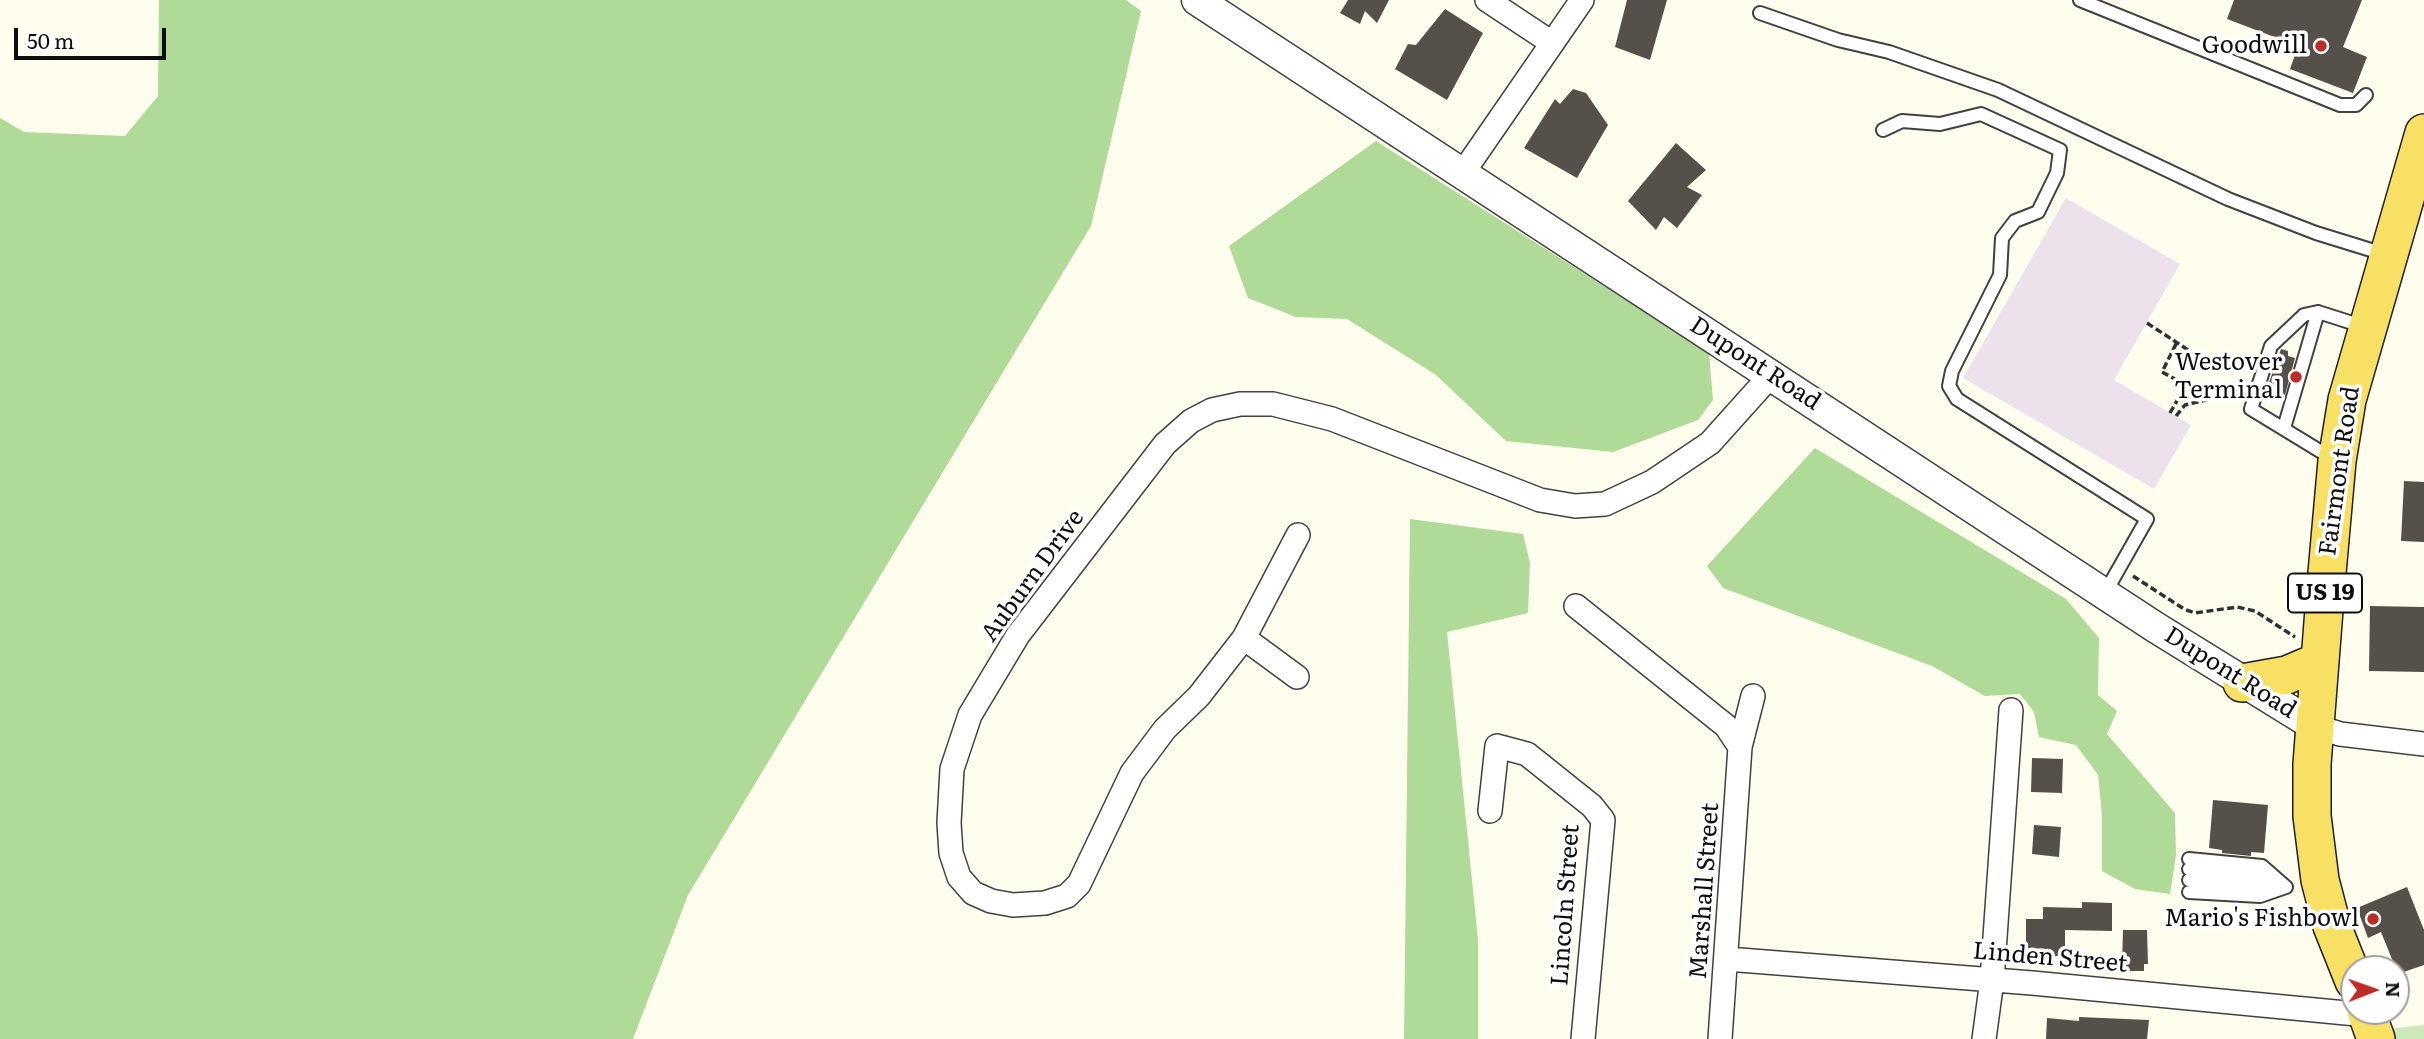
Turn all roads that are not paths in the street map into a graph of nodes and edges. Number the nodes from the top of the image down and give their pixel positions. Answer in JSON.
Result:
{"nodes":[{"id":1,"x":1197,"y":0,"type":"edge"},
{"id":2,"x":1487,"y":0,"type":"edge"},
{"id":3,"x":1582,"y":0,"type":"edge"},
{"id":4,"x":2080,"y":0,"type":"edge"},
{"id":5,"x":1760,"y":13,"type":"dead end"},
{"id":6,"x":1552,"y":43,"type":"junction"},
{"id":7,"x":2366,"y":95,"type":"dead end"},
{"id":8,"x":1883,"y":130,"type":"dead end"},
{"id":9,"x":2424,"y":133,"type":"edge"},
{"id":10,"x":1462,"y":174,"type":"junction"},
{"id":11,"x":2388,"y":255,"type":"junction"},
{"id":12,"x":2318,"y":312,"type":"junction"},
{"id":13,"x":2366,"y":328,"type":"junction"},
{"id":14,"x":1771,"y":374,"type":"junction"},
{"id":15,"x":2284,"y":428,"type":"junction"},
{"id":16,"x":2337,"y":461,"type":"junction"},
{"id":17,"x":1298,"y":535,"type":"dead end"},
{"id":18,"x":2105,"y":593,"type":"junction"},
{"id":19,"x":1576,"y":606,"type":"dead end"},
{"id":20,"x":1244,"y":638,"type":"junction"},
{"id":21,"x":2311,"y":649,"type":"junction"},
{"id":22,"x":1297,"y":677,"type":"dead end"},
{"id":23,"x":2242,"y":683,"type":"junction"},
{"id":24,"x":1753,"y":696,"type":"dead end"},
{"id":25,"x":2011,"y":710,"type":"dead end"},
{"id":26,"x":2315,"y":726,"type":"junction"},
{"id":27,"x":2424,"y":744,"type":"edge"},
{"id":28,"x":1740,"y":747,"type":"junction"},
{"id":29,"x":1490,"y":811,"type":"dead end"},
{"id":30,"x":2286,"y":887,"type":"joint"},
{"id":31,"x":2344,"y":955,"type":"edge"},
{"id":32,"x":1727,"y":959,"type":"junction"},
{"id":33,"x":1992,"y":979,"type":"junction"},
{"id":34,"x":2340,"y":1019,"type":"edge"},
{"id":35,"x":1583,"y":1039,"type":"edge"},
{"id":36,"x":1720,"y":1039,"type":"edge"},
{"id":37,"x":1984,"y":1039,"type":"edge"}],
"edges":[{"from":1,"to":10,"type":"street","name":"Dupont Road"},
{"from":2,"to":6,"type":"street"},
{"from":3,"to":6,"type":"street"},
{"from":4,"to":7,"type":"lane"},
{"from":5,"to":11,"type":"lane"},
{"from":6,"to":10,"type":"street"},
{"from":8,"to":18,"type":"lane"},
{"from":9,"to":11,"type":"main road","name":"Fairmont Road","number":"US 19"},
{"from":10,"to":14,"type":"street","name":"Dupont Road"},
{"from":11,"to":13,"type":"main road","name":"Fairmont Road","number":"US 19"},
{"from":12,"to":13,"type":"lane"},
{"from":12,"to":15,"type":"lane"},
{"from":12,"to":15,"type":"lane"},
{"from":13,"to":16,"type":"main road","name":"Fairmont Road","number":"US 19"},
{"from":14,"to":18,"type":"street","name":"Dupont Road"},
{"from":14,"to":20,"type":"street","name":"Auburn Drive"},
{"from":15,"to":16,"type":"lane"},
{"from":16,"to":21,"type":"main road","name":"Fairmont Road","number":"US 19"},
{"from":17,"to":20,"type":"street","name":"Auburn Drive"},
{"from":18,"to":23,"type":"street","name":"Dupont Road"},
{"from":19,"to":28,"type":"street"},
{"from":20,"to":22,"type":"street"},
{"from":21,"to":23,"type":"main road"},
{"from":21,"to":26,"type":"main road","name":"Fairmont Road","number":"US 19"},
{"from":23,"to":26,"type":"street","name":"Dupont Road"},
{"from":24,"to":28,"type":"street","name":"Marshall Street"},
{"from":25,"to":33,"type":"street"},
{"from":26,"to":27,"type":"street"},
{"from":26,"to":31,"type":"main road","name":"Fairmont Road","number":"US 19"},
{"from":28,"to":32,"type":"street","name":"Marshall Street"},
{"from":29,"to":35,"type":"street","name":"Lincoln Street"},
{"from":30,"to":30,"type":"lane"},
{"from":32,"to":33,"type":"street","name":"Linden Street"},
{"from":32,"to":36,"type":"street","name":"Marshall Street"},
{"from":33,"to":34,"type":"street","name":"Linden Street"},
{"from":33,"to":37,"type":"street"}]}
